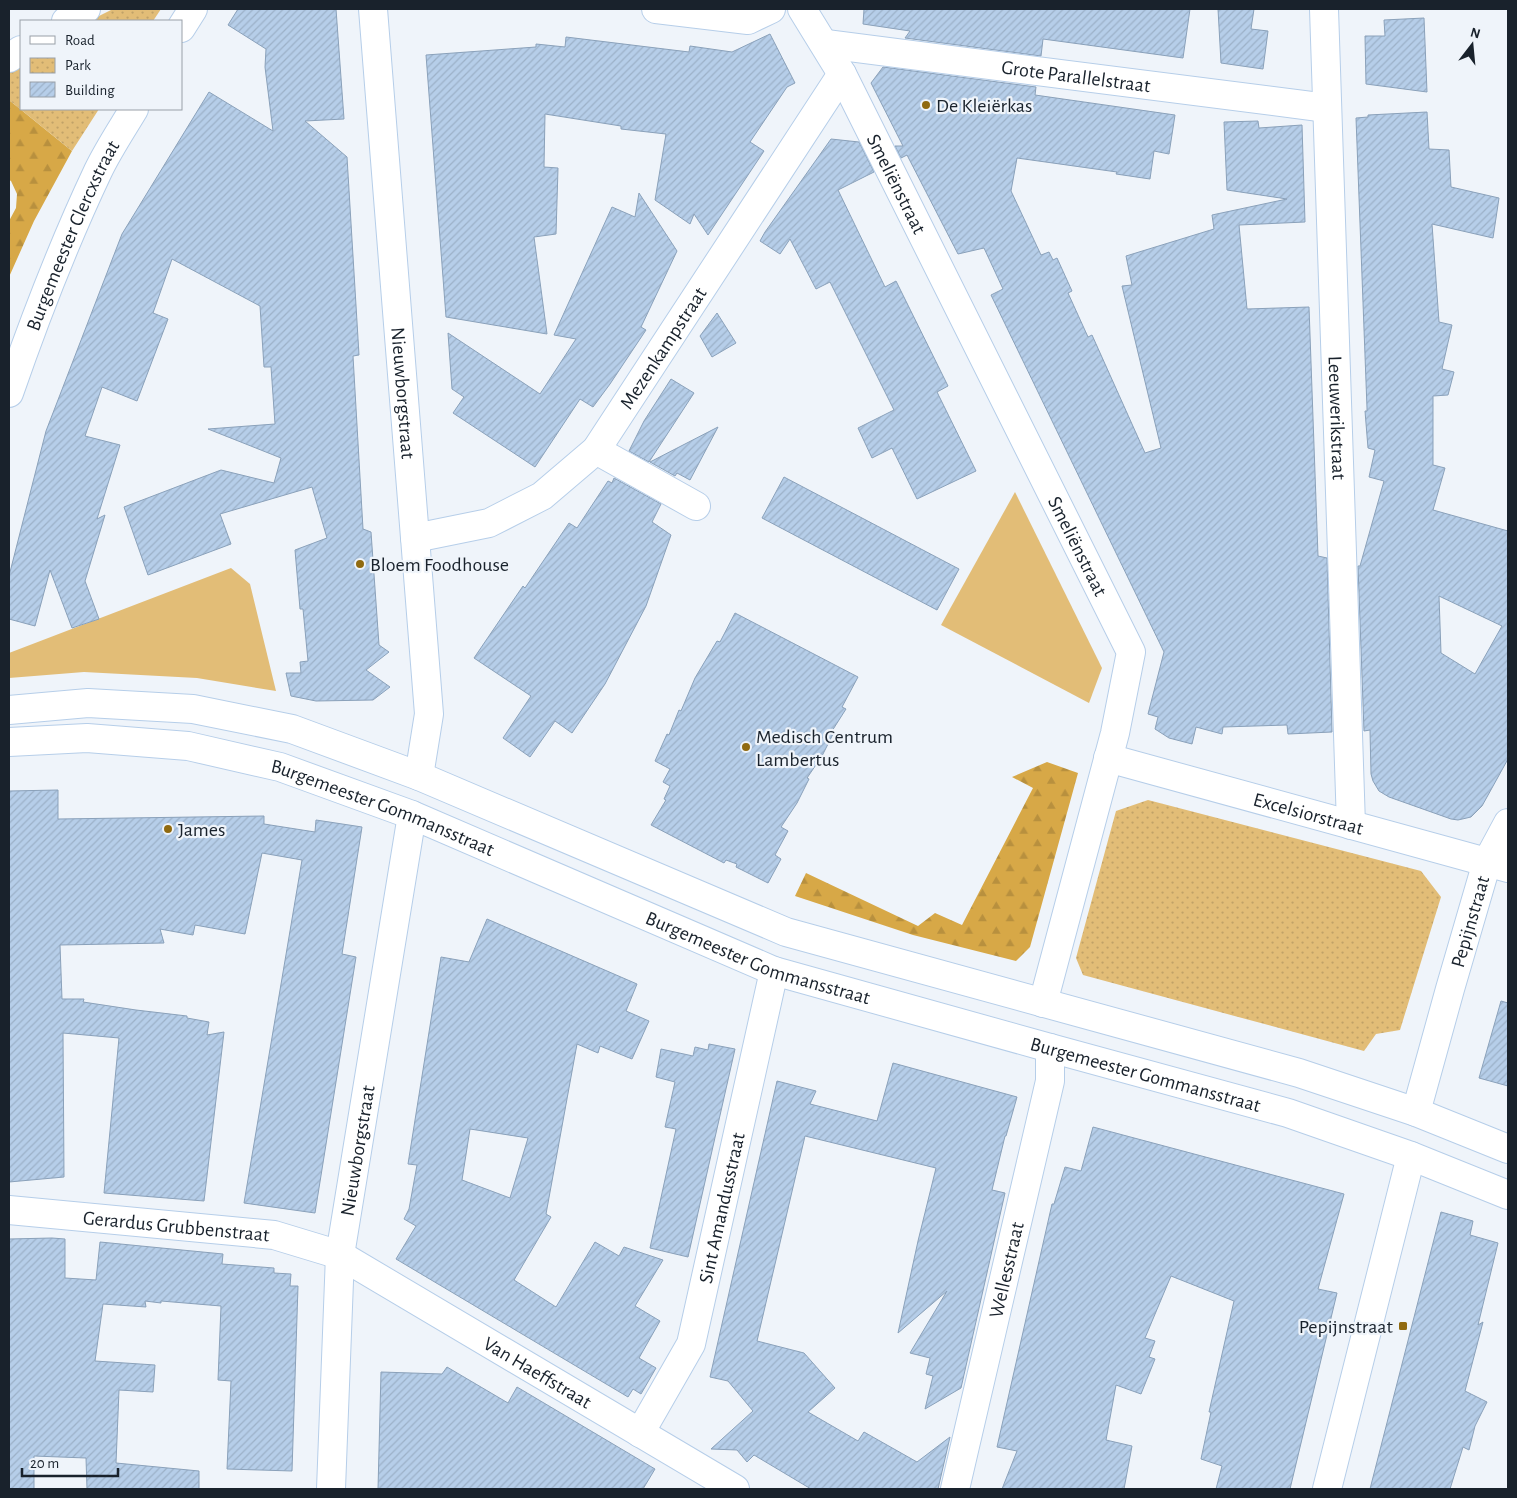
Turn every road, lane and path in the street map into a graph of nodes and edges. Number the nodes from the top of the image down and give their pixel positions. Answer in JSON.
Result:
{"nodes":[{"id":1,"x":86,"y":9,"type":"edge"},
{"id":2,"x":193,"y":9,"type":"edge"},
{"id":3,"x":373,"y":9,"type":"edge"},
{"id":4,"x":656,"y":9,"type":"edge"},
{"id":5,"x":771,"y":9,"type":"edge"},
{"id":6,"x":802,"y":9,"type":"edge"},
{"id":7,"x":1324,"y":9,"type":"edge"},
{"id":8,"x":68,"y":20,"type":"edge"},
{"id":9,"x":182,"y":26,"type":"edge"},
{"id":10,"x":826,"y":44,"type":"junction"},
{"id":11,"x":20,"y":51,"type":"edge"},
{"id":12,"x":9,"y":58,"type":"edge"},
{"id":13,"x":842,"y":74,"type":"junction"},
{"id":14,"x":1327,"y":108,"type":"junction"},
{"id":15,"x":133,"y":110,"type":"edge"},
{"id":16,"x":9,"y":393,"type":"edge"},
{"id":17,"x":596,"y":450,"type":"junction"},
{"id":18,"x":696,"y":506,"type":"dead end"},
{"id":19,"x":415,"y":538,"type":"junction"},
{"id":20,"x":9,"y":710,"type":"edge"},
{"id":21,"x":9,"y":742,"type":"edge"},
{"id":22,"x":1108,"y":758,"type":"junction"},
{"id":23,"x":419,"y":776,"type":"junction"},
{"id":24,"x":412,"y":816,"type":"junction"},
{"id":25,"x":1508,"y":823,"type":"edge"},
{"id":26,"x":1351,"y":825,"type":"junction"},
{"id":27,"x":1497,"y":866,"type":"edge"},
{"id":28,"x":774,"y":970,"type":"junction"},
{"id":29,"x":1043,"y":1003,"type":"junction"},
{"id":30,"x":1050,"y":1048,"type":"junction"},
{"id":31,"x":1416,"y":1112,"type":"junction"},
{"id":32,"x":1508,"y":1149,"type":"edge"},
{"id":33,"x":1411,"y":1156,"type":"junction"},
{"id":34,"x":1508,"y":1195,"type":"edge"},
{"id":35,"x":9,"y":1210,"type":"edge"},
{"id":36,"x":340,"y":1255,"type":"junction"},
{"id":37,"x":640,"y":1433,"type":"junction"},
{"id":38,"x":331,"y":1489,"type":"edge"},
{"id":39,"x":735,"y":1489,"type":"edge"},
{"id":40,"x":955,"y":1489,"type":"edge"},
{"id":41,"x":1327,"y":1489,"type":"edge"}],
"edges":[{"from":1,"to":8,"type":"street"},
{"from":2,"to":9,"type":"street"},
{"from":3,"to":19,"type":"street","name":"Nieuwborgstraat"},
{"from":4,"to":5,"type":"street"},
{"from":6,"to":10,"type":"street","name":"Smeliënstraat"},
{"from":7,"to":14,"type":"street","name":"Leeuwerikstraat"},
{"from":10,"to":13,"type":"street","name":"Smeliënstraat"},
{"from":10,"to":14,"type":"street","name":"Grote Parallelstraat"},
{"from":11,"to":12,"type":"street"},
{"from":13,"to":17,"type":"street","name":"Mezenkampstraat"},
{"from":13,"to":22,"type":"street","name":"Smeliënstraat"},
{"from":14,"to":26,"type":"street","name":"Leeuwerikstraat"},
{"from":15,"to":16,"type":"street","name":"Burgemeester Clercxstraat"},
{"from":17,"to":18,"type":"street"},
{"from":17,"to":19,"type":"street","name":"Mezenkampstraat"},
{"from":19,"to":23,"type":"street","name":"Nieuwborgstraat"},
{"from":20,"to":23,"type":"street","name":"Burgemeester Gommansstraat"},
{"from":21,"to":24,"type":"street","name":"Burgemeester Gommansstraat"},
{"from":22,"to":26,"type":"street","name":"Excelsiorstraat"},
{"from":22,"to":29,"type":"street","name":"Smeliënstraat"},
{"from":23,"to":29,"type":"street","name":"Burgemeester Gommansstraat"},
{"from":24,"to":28,"type":"street","name":"Burgemeester Gommansstraat"},
{"from":24,"to":36,"type":"street","name":"Nieuwborgstraat"},
{"from":25,"to":27,"type":"street","name":"Pepijnstraat"},
{"from":26,"to":27,"type":"street","name":"Excelsiorstraat"},
{"from":27,"to":31,"type":"street","name":"Pepijnstraat"},
{"from":28,"to":30,"type":"street","name":"Burgemeester Gommansstraat"},
{"from":28,"to":37,"type":"street","name":"Sint Amandusstraat"},
{"from":29,"to":30,"type":"street","name":"Smeliënstraat"},
{"from":29,"to":31,"type":"street","name":"Burgemeester Gommansstraat"},
{"from":30,"to":33,"type":"street","name":"Burgemeester Gommansstraat"},
{"from":30,"to":40,"type":"street","name":"Wellesstraat"},
{"from":31,"to":32,"type":"street","name":"Burgemeester Gommansstraat"},
{"from":31,"to":33,"type":"street","name":"Pepijnstraat"},
{"from":33,"to":34,"type":"street","name":"Burgemeester Gommansstraat"},
{"from":33,"to":41,"type":"street","name":"Pepijnstraat"},
{"from":35,"to":36,"type":"street","name":"Gerardus Grubbenstraat"},
{"from":36,"to":37,"type":"street","name":"Van Haeffstraat"},
{"from":36,"to":38,"type":"street","name":"Nieuwborgstraat"},
{"from":37,"to":39,"type":"street","name":"Van Haeffstraat"}]}
